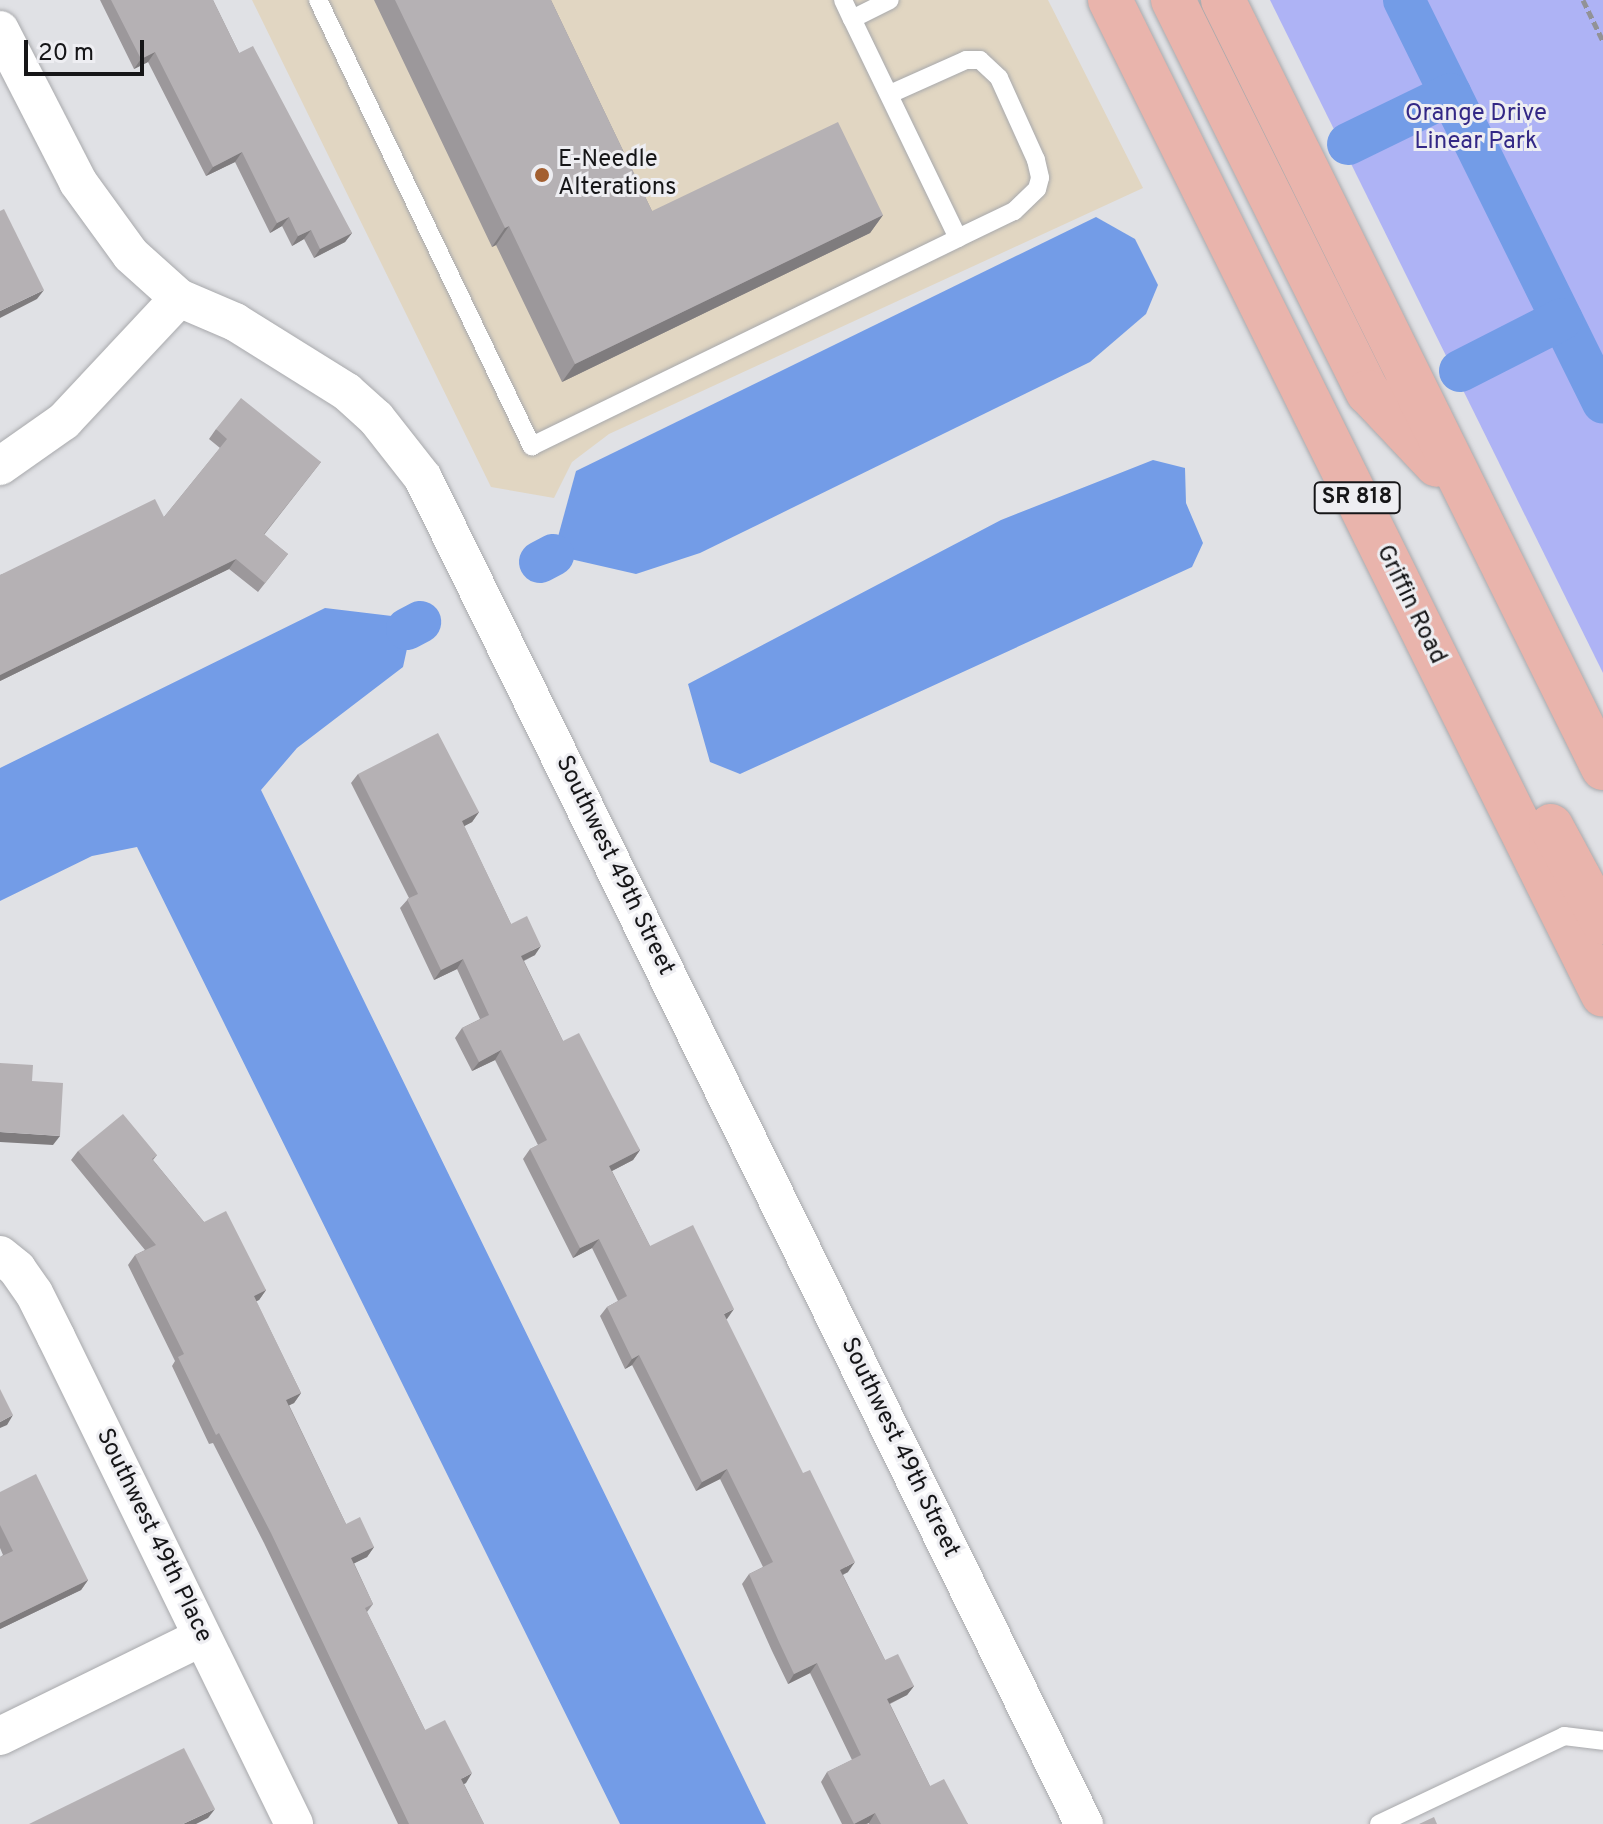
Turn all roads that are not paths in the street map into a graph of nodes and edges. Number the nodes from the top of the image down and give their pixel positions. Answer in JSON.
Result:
{"nodes":[{"id":1,"x":318,"y":0,"type":"edge"},
{"id":2,"x":843,"y":0,"type":"edge"},
{"id":3,"x":890,"y":0,"type":"edge"},
{"id":4,"x":1110,"y":0,"type":"edge"},
{"id":5,"x":1173,"y":0,"type":"edge"},
{"id":6,"x":1223,"y":0,"type":"edge"},
{"id":7,"x":852,"y":19,"type":"junction"},
{"id":8,"x":0,"y":30,"type":"edge"},
{"id":9,"x":890,"y":94,"type":"junction"},
{"id":10,"x":958,"y":238,"type":"junction"},
{"id":11,"x":179,"y":298,"type":"junction"},
{"id":12,"x":0,"y":466,"type":"edge"},
{"id":13,"x":1469,"y":498,"type":"junction"},
{"id":14,"x":1430,"y":645,"type":"junction"},
{"id":15,"x":1603,"y":768,"type":"edge"},
{"id":16,"x":1603,"y":922,"type":"edge"},
{"id":17,"x":1603,"y":995,"type":"edge"},
{"id":18,"x":0,"y":1255,"type":"edge"},
{"id":19,"x":202,"y":1637,"type":"junction"},
{"id":20,"x":0,"y":1736,"type":"edge"},
{"id":21,"x":1603,"y":1741,"type":"edge"},
{"id":22,"x":294,"y":1824,"type":"edge"},
{"id":23,"x":1084,"y":1824,"type":"edge"},
{"id":24,"x":1379,"y":1824,"type":"edge"}],
"edges":[{"from":1,"to":10,"type":"lane"},
{"from":2,"to":7,"type":"lane"},
{"from":3,"to":7,"type":"lane"},
{"from":4,"to":14,"type":"main road","name":"Griffin Road","number":"SR 818"},
{"from":5,"to":13,"type":"main road"},
{"from":6,"to":13,"type":"main road"},
{"from":7,"to":9,"type":"lane"},
{"from":8,"to":11,"type":"street","name":"Southwest 49th Street"},
{"from":9,"to":10,"type":"lane"},
{"from":9,"to":10,"type":"lane"},
{"from":11,"to":12,"type":"street"},
{"from":11,"to":23,"type":"street","name":"Southwest 49th Street"},
{"from":13,"to":15,"type":"main road"},
{"from":14,"to":16,"type":"main road"},
{"from":14,"to":17,"type":"main road","name":"Griffin Road","number":"SR 818"},
{"from":18,"to":19,"type":"street","name":"Southwest 49th Place"},
{"from":19,"to":20,"type":"street"},
{"from":19,"to":22,"type":"street","name":"Southwest 49th Place"},
{"from":21,"to":24,"type":"lane"}]}
